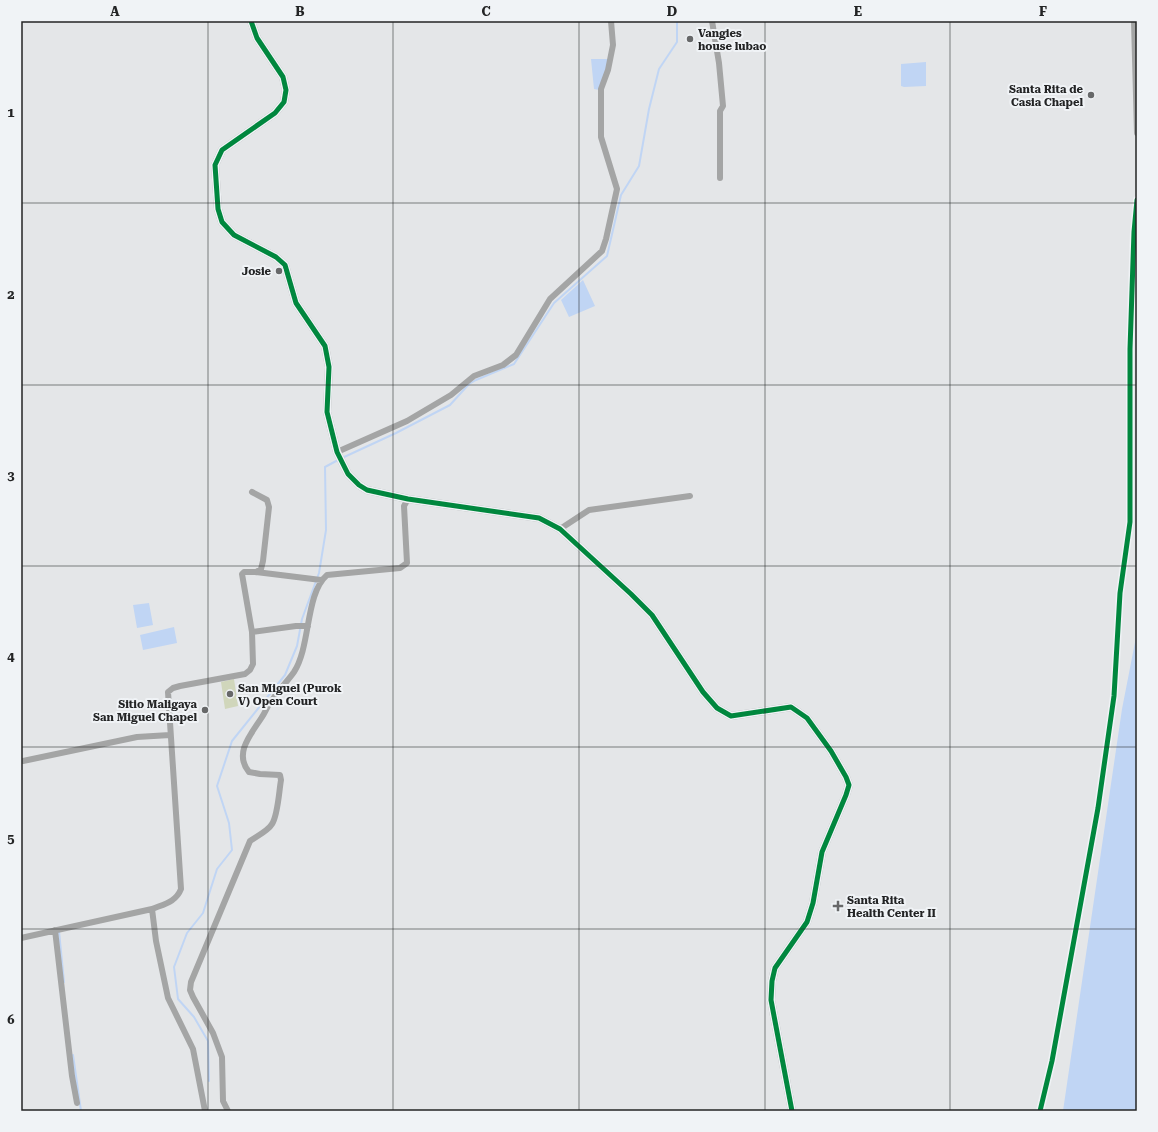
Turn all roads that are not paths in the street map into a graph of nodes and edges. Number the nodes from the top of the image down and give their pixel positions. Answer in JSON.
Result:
{"nodes":[{"id":1,"x":251,"y":21,"type":"edge"},
{"id":2,"x":611,"y":21,"type":"edge"},
{"id":3,"x":712,"y":21,"type":"edge"},
{"id":4,"x":1134,"y":21,"type":"edge"},
{"id":5,"x":1137,"y":133,"type":"edge"},
{"id":6,"x":720,"y":178,"type":"dead end"},
{"id":7,"x":1137,"y":200,"type":"edge"},
{"id":8,"x":337,"y":452,"type":"junction"},
{"id":9,"x":252,"y":492,"type":"dead end"},
{"id":10,"x":690,"y":496,"type":"dead end"},
{"id":11,"x":408,"y":499,"type":"junction"},
{"id":12,"x":560,"y":529,"type":"junction"},
{"id":13,"x":256,"y":572,"type":"junction"},
{"id":14,"x":321,"y":580,"type":"junction"},
{"id":15,"x":302,"y":626,"type":"junction"},
{"id":16,"x":252,"y":632,"type":"junction"},
{"id":17,"x":170,"y":735,"type":"junction"},
{"id":18,"x":22,"y":761,"type":"dead end"},
{"id":19,"x":152,"y":909,"type":"junction"},
{"id":20,"x":55,"y":930,"type":"junction"},
{"id":21,"x":21,"y":938,"type":"edge"},
{"id":22,"x":77,"y":1103,"type":"dead end"},
{"id":23,"x":205,"y":1111,"type":"edge"},
{"id":24,"x":228,"y":1111,"type":"edge"},
{"id":25,"x":792,"y":1111,"type":"edge"},
{"id":26,"x":1040,"y":1111,"type":"edge"}],
"edges":[{"from":1,"to":8,"type":"street"},
{"from":2,"to":8,"type":"street"},
{"from":3,"to":6,"type":"street"},
{"from":4,"to":5,"type":"street"},
{"from":7,"to":26,"type":"street"},
{"from":8,"to":11,"type":"street"},
{"from":9,"to":13,"type":"street"},
{"from":10,"to":12,"type":"street"},
{"from":11,"to":12,"type":"street"},
{"from":11,"to":14,"type":"street"},
{"from":12,"to":25,"type":"street"},
{"from":13,"to":14,"type":"street"},
{"from":13,"to":16,"type":"street"},
{"from":14,"to":15,"type":"street"},
{"from":15,"to":16,"type":"street"},
{"from":15,"to":24,"type":"street"},
{"from":16,"to":17,"type":"street"},
{"from":17,"to":18,"type":"street"},
{"from":17,"to":19,"type":"street"},
{"from":19,"to":20,"type":"street"},
{"from":19,"to":23,"type":"street"},
{"from":20,"to":21,"type":"street"},
{"from":20,"to":22,"type":"street"}]}
